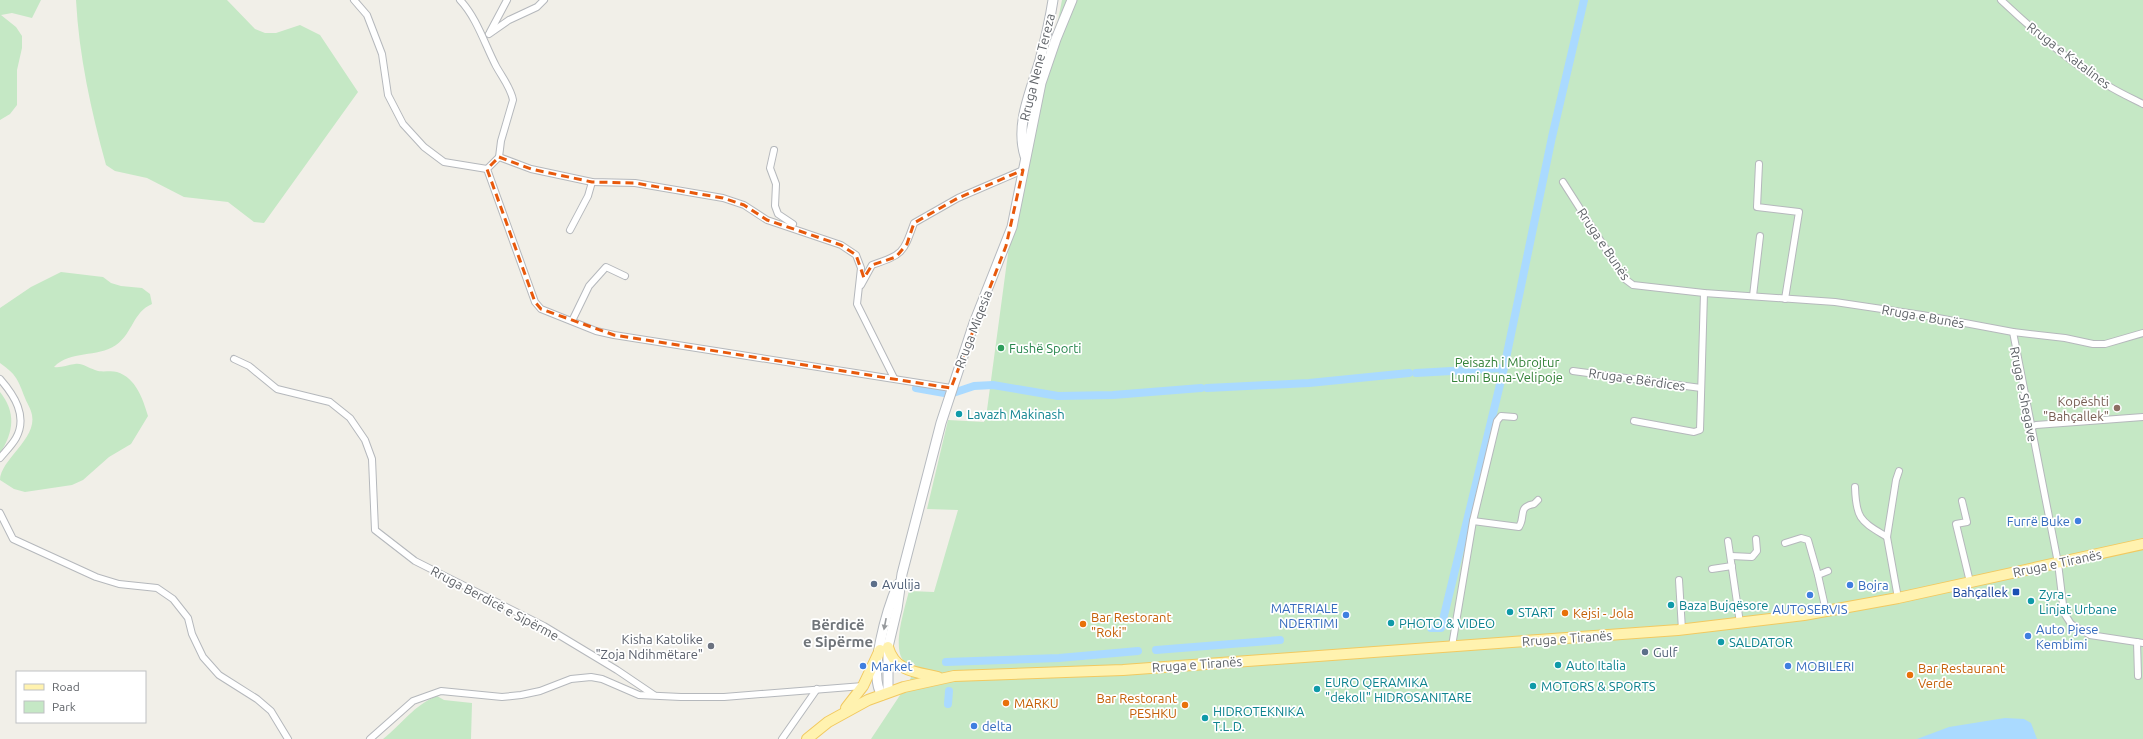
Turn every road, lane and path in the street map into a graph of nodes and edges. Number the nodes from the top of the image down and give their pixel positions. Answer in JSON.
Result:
{"nodes":[{"id":1,"x":354,"y":0,"type":"edge"},
{"id":2,"x":460,"y":0,"type":"edge"},
{"id":3,"x":507,"y":0,"type":"edge"},
{"id":4,"x":544,"y":0,"type":"edge"},
{"id":5,"x":1053,"y":0,"type":"edge"},
{"id":6,"x":1072,"y":0,"type":"edge"},
{"id":7,"x":2001,"y":0,"type":"edge"},
{"id":8,"x":487,"y":36,"type":"junction"},
{"id":9,"x":2143,"y":104,"type":"edge"},
{"id":10,"x":774,"y":150,"type":"dead end"},
{"id":11,"x":499,"y":157,"type":"junction"},
{"id":12,"x":1026,"y":158,"type":"junction"},
{"id":13,"x":1759,"y":164,"type":"dead end"},
{"id":14,"x":487,"y":169,"type":"junction"},
{"id":15,"x":1024,"y":170,"type":"junction"},
{"id":16,"x":592,"y":182,"type":"junction"},
{"id":17,"x":1563,"y":182,"type":"dead end"},
{"id":18,"x":570,"y":230,"type":"dead end"},
{"id":19,"x":804,"y":232,"type":"junction"},
{"id":20,"x":1760,"y":236,"type":"dead end"},
{"id":21,"x":625,"y":276,"type":"dead end"},
{"id":22,"x":860,"y":287,"type":"junction"},
{"id":23,"x":1704,"y":293,"type":"junction"},
{"id":24,"x":1753,"y":296,"type":"junction"},
{"id":25,"x":1785,"y":298,"type":"junction"},
{"id":26,"x":572,"y":321,"type":"junction"},
{"id":27,"x":2013,"y":332,"type":"junction"},
{"id":28,"x":2143,"y":333,"type":"edge"},
{"id":29,"x":234,"y":359,"type":"dead end"},
{"id":30,"x":1573,"y":371,"type":"dead end"},
{"id":31,"x":894,"y":378,"type":"junction"},
{"id":32,"x":0,"y":379,"type":"edge"},
{"id":33,"x":1701,"y":388,"type":"junction"},
{"id":34,"x":950,"y":390,"type":"junction"},
{"id":35,"x":1514,"y":417,"type":"dead end"},
{"id":36,"x":2143,"y":417,"type":"edge"},
{"id":37,"x":1634,"y":421,"type":"dead end"},
{"id":38,"x":2031,"y":427,"type":"junction"},
{"id":39,"x":0,"y":458,"type":"edge"},
{"id":40,"x":1900,"y":471,"type":"dead end"},
{"id":41,"x":1855,"y":487,"type":"dead end"},
{"id":42,"x":1538,"y":500,"type":"dead end"},
{"id":43,"x":1962,"y":501,"type":"dead end"},
{"id":44,"x":0,"y":513,"type":"edge"},
{"id":45,"x":1473,"y":521,"type":"junction"},
{"id":46,"x":1887,"y":537,"type":"junction"},
{"id":47,"x":1756,"y":539,"type":"dead end"},
{"id":48,"x":1728,"y":540,"type":"dead end"},
{"id":49,"x":1785,"y":543,"type":"dead end"},
{"id":50,"x":2143,"y":544,"type":"edge"},
{"id":51,"x":1731,"y":556,"type":"junction"},
{"id":52,"x":2058,"y":563,"type":"junction"},
{"id":53,"x":1732,"y":566,"type":"junction"},
{"id":54,"x":1712,"y":569,"type":"dead end"},
{"id":55,"x":1828,"y":571,"type":"dead end"},
{"id":56,"x":1818,"y":575,"type":"junction"},
{"id":57,"x":1679,"y":580,"type":"dead end"},
{"id":58,"x":1970,"y":582,"type":"junction"},
{"id":59,"x":1898,"y":598,"type":"junction"},
{"id":60,"x":1826,"y":611,"type":"junction"},
{"id":61,"x":1740,"y":623,"type":"junction"},
{"id":62,"x":1682,"y":630,"type":"junction"},
{"id":63,"x":2140,"y":643,"type":"edge"},
{"id":64,"x":1452,"y":646,"type":"junction"},
{"id":65,"x":884,"y":649,"type":"junction"},
{"id":66,"x":2138,"y":676,"type":"dead end"},
{"id":67,"x":942,"y":678,"type":"junction"},
{"id":68,"x":863,"y":686,"type":"junction"},
{"id":69,"x":816,"y":689,"type":"junction"},
{"id":70,"x":885,"y":694,"type":"junction"},
{"id":71,"x":654,"y":695,"type":"junction"},
{"id":72,"x":839,"y":715,"type":"junction"},
{"id":73,"x":288,"y":739,"type":"edge"},
{"id":74,"x":370,"y":739,"type":"edge"},
{"id":75,"x":782,"y":739,"type":"edge"},
{"id":76,"x":807,"y":739,"type":"edge"}],
"edges":[{"from":1,"to":14,"type":"street"},
{"from":2,"to":8,"type":"street"},
{"from":3,"to":8,"type":"street"},
{"from":4,"to":8,"type":"street"},
{"from":5,"to":12,"type":"main road","name":"Rruga Nene Tereza"},
{"from":6,"to":12,"type":"main road","name":"Rruga Miqesia"},
{"from":7,"to":9,"type":"street","name":"Rruga e Katalines"},
{"from":8,"to":11,"type":"street"},
{"from":10,"to":19,"type":"street"},
{"from":11,"to":14,"type":"street"},
{"from":11,"to":16,"type":"street"},
{"from":12,"to":15,"type":"main road","name":"Rruga Miqesia"},
{"from":13,"to":25,"type":"street"},
{"from":14,"to":26,"type":"street"},
{"from":15,"to":22,"type":"street"},
{"from":15,"to":34,"type":"main road","name":"Rruga Miqesia"},
{"from":16,"to":18,"type":"street"},
{"from":16,"to":19,"type":"street"},
{"from":17,"to":23,"type":"street","name":"Rruga e Bunës"},
{"from":19,"to":22,"type":"street"},
{"from":20,"to":24,"type":"street"},
{"from":21,"to":26,"type":"street"},
{"from":22,"to":31,"type":"street"},
{"from":23,"to":24,"type":"street","name":"Rruga e Bunës"},
{"from":23,"to":33,"type":"street","name":"Rruga e Bërdices"},
{"from":24,"to":25,"type":"street","name":"Rruga e Bunës"},
{"from":25,"to":27,"type":"street","name":"Rruga e Bunës"},
{"from":26,"to":31,"type":"street"},
{"from":27,"to":28,"type":"street","name":"Rruga e Shegave"},
{"from":27,"to":38,"type":"street","name":"Rruga e Shegave"},
{"from":29,"to":71,"type":"street","name":"Rruga Berdicë e Sipërme"},
{"from":30,"to":33,"type":"street","name":"Rruga e Bërdices"},
{"from":31,"to":34,"type":"street"},
{"from":32,"to":39,"type":"street"},
{"from":33,"to":37,"type":"street","name":"Rruga e Bërdices"},
{"from":34,"to":65,"type":"main road","name":"Rruga Miqesia"},
{"from":35,"to":45,"type":"street"},
{"from":36,"to":38,"type":"street"},
{"from":38,"to":52,"type":"street","name":"Rruga e Shegave"},
{"from":40,"to":46,"type":"street"},
{"from":41,"to":46,"type":"street"},
{"from":42,"to":45,"type":"street"},
{"from":43,"to":58,"type":"street"},
{"from":44,"to":73,"type":"street"},
{"from":45,"to":64,"type":"street"},
{"from":46,"to":59,"type":"street"},
{"from":47,"to":51,"type":"street"},
{"from":48,"to":51,"type":"street"},
{"from":49,"to":56,"type":"street"},
{"from":50,"to":52,"type":"main road","name":"Rruga e Tiranës"},
{"from":51,"to":53,"type":"street"},
{"from":52,"to":58,"type":"main road","name":"Rruga e Tiranës"},
{"from":52,"to":63,"type":"street","name":"Rruga e Shegave"},
{"from":53,"to":54,"type":"street"},
{"from":53,"to":61,"type":"street"},
{"from":55,"to":56,"type":"street"},
{"from":56,"to":60,"type":"street"},
{"from":57,"to":62,"type":"street"},
{"from":58,"to":59,"type":"main road","name":"Rruga e Tiranës"},
{"from":59,"to":60,"type":"main road","name":"Rruga e Tiranës"},
{"from":60,"to":61,"type":"main road","name":"Rruga e Tiranës"},
{"from":61,"to":62,"type":"main road","name":"Rruga e Tiranës"},
{"from":62,"to":64,"type":"main road","name":"Rruga e Tiranës"},
{"from":63,"to":66,"type":"street"},
{"from":64,"to":67,"type":"main road","name":"Rruga e Tiranës"},
{"from":65,"to":67,"type":"main road"},
{"from":65,"to":68,"type":"main road"},
{"from":65,"to":70,"type":"main road","name":"Rruga Miqesia"},
{"from":67,"to":70,"type":"main road"},
{"from":68,"to":69,"type":"street"},
{"from":68,"to":72,"type":"main road"},
{"from":69,"to":71,"type":"street"},
{"from":69,"to":75,"type":"street"},
{"from":70,"to":72,"type":"main road"},
{"from":71,"to":74,"type":"street"},
{"from":72,"to":76,"type":"main road"}]}
